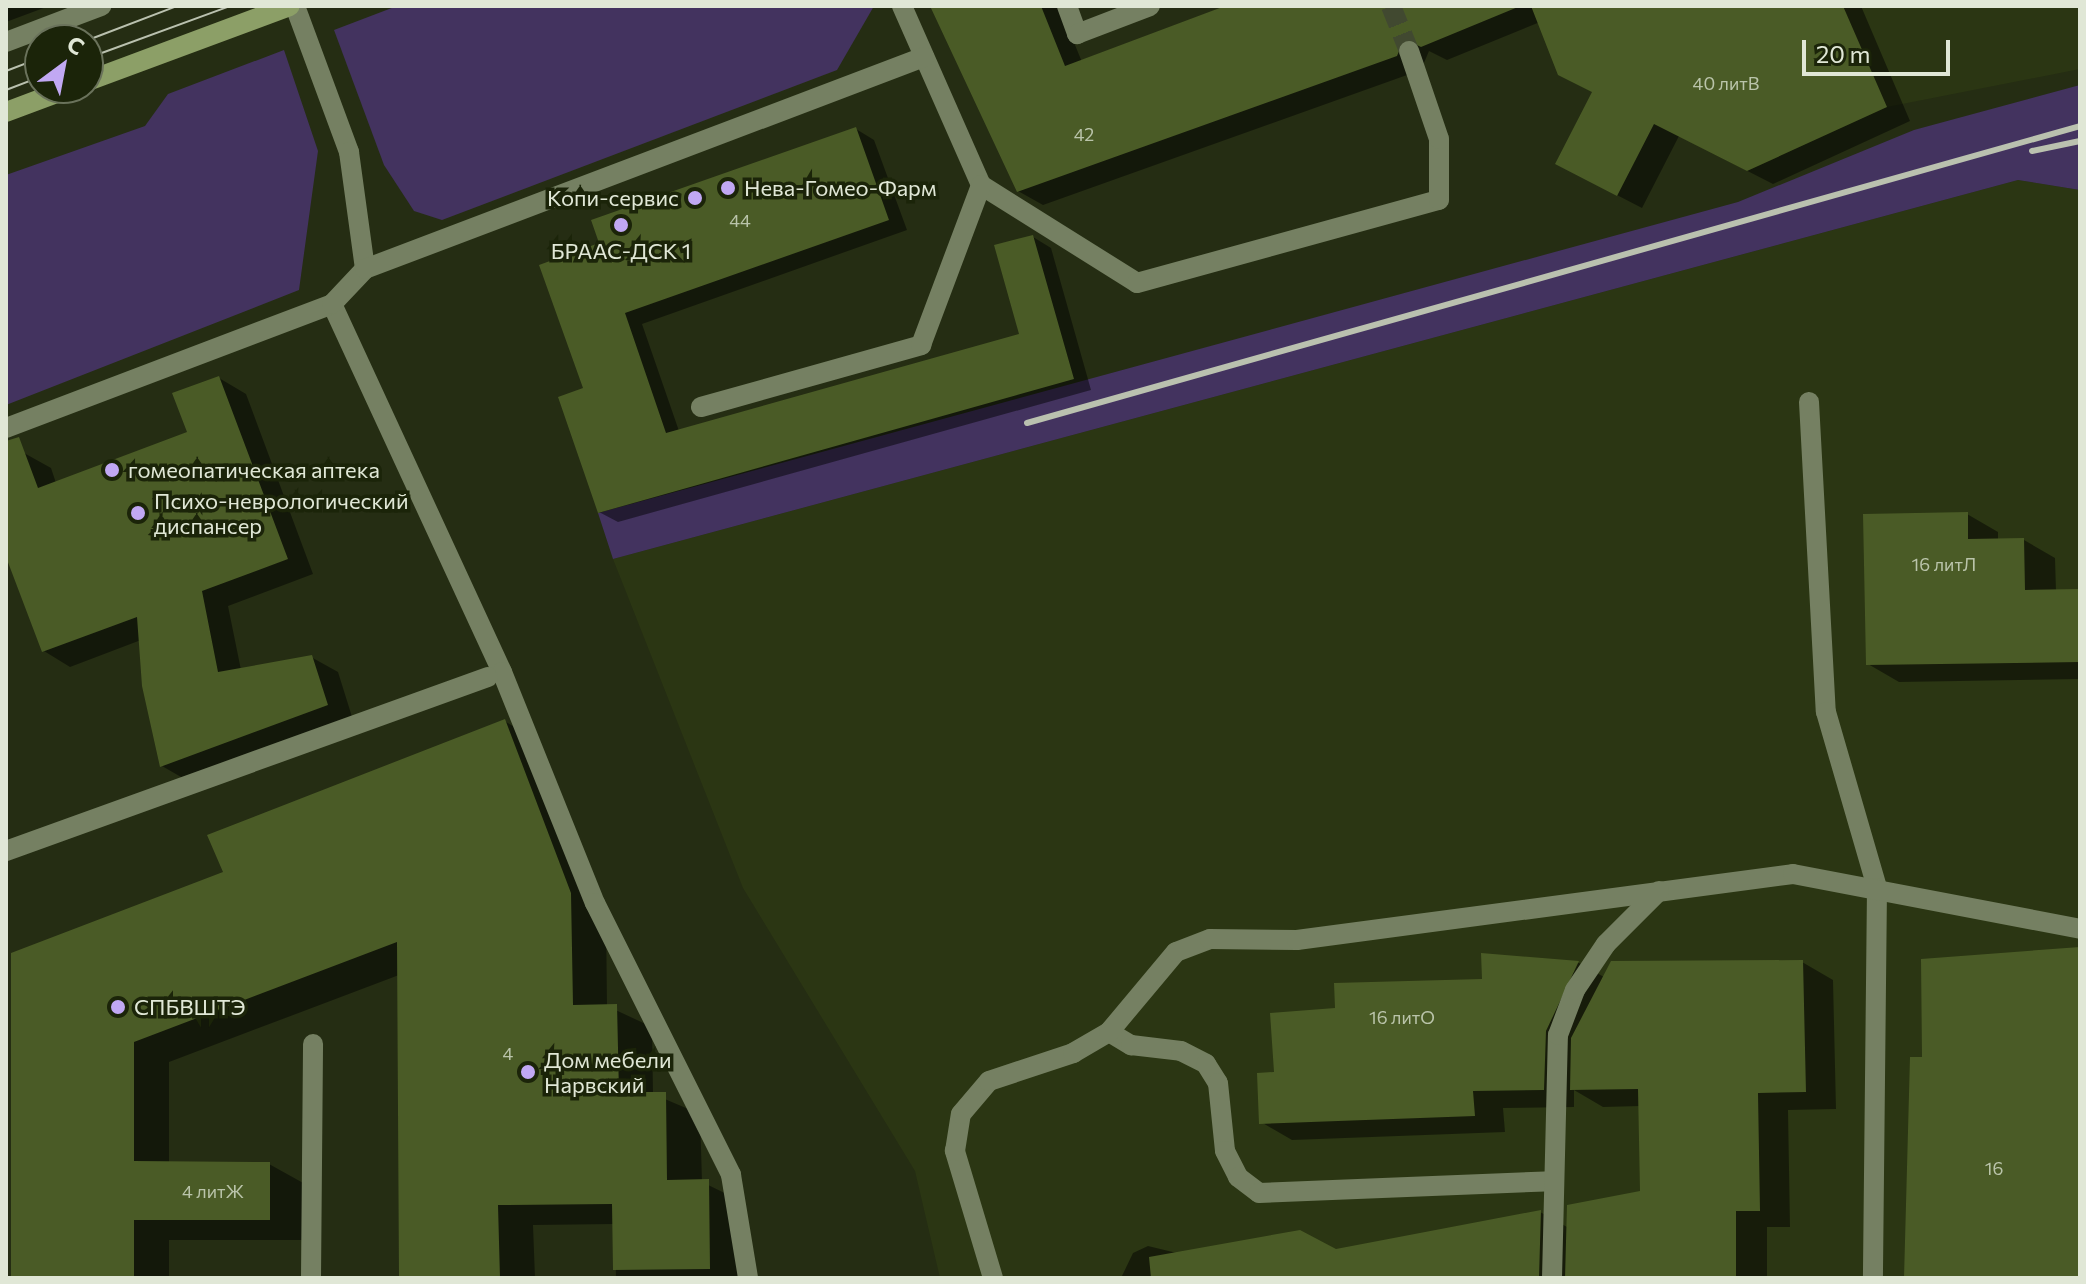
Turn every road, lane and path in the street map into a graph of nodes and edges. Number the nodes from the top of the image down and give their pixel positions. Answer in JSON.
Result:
{"nodes":[{"id":1,"x":101,"y":6,"type":"edge"},
{"id":2,"x":293,"y":6,"type":"edge"},
{"id":3,"x":902,"y":6,"type":"edge"},
{"id":4,"x":1067,"y":6,"type":"edge"},
{"id":5,"x":1150,"y":6,"type":"edge"},
{"id":6,"x":6,"y":42,"type":"edge"},
{"id":7,"x":1409,"y":51,"type":"tunnel mouth"},
{"id":8,"x":924,"y":57,"type":"junction"},
{"id":9,"x":104,"y":75,"type":"edge"},
{"id":10,"x":27,"y":104,"type":"edge"},
{"id":11,"x":6,"y":112,"type":"edge"},
{"id":12,"x":981,"y":185,"type":"junction"},
{"id":13,"x":365,"y":269,"type":"junction"},
{"id":14,"x":332,"y":304,"type":"junction"},
{"id":15,"x":1809,"y":402,"type":"dead end"},
{"id":16,"x":701,"y":407,"type":"dead end"},
{"id":17,"x":6,"y":428,"type":"edge"},
{"id":18,"x":488,"y":677,"type":"dead end"},
{"id":19,"x":6,"y":851,"type":"edge"},
{"id":20,"x":1877,"y":888,"type":"junction"},
{"id":21,"x":1659,"y":891,"type":"junction"},
{"id":22,"x":2080,"y":929,"type":"edge"},
{"id":23,"x":1109,"y":1032,"type":"junction"},
{"id":24,"x":313,"y":1044,"type":"dead end"},
{"id":25,"x":1552,"y":1181,"type":"junction"},
{"id":26,"x":311,"y":1278,"type":"edge"},
{"id":27,"x":748,"y":1278,"type":"edge"},
{"id":28,"x":993,"y":1278,"type":"edge"},
{"id":29,"x":1552,"y":1278,"type":"edge"},
{"id":30,"x":1873,"y":1278,"type":"edge"}],
"edges":[{"from":1,"to":6,"type":"street"},
{"from":2,"to":9,"type":"main road"},
{"from":2,"to":13,"type":"street"},
{"from":3,"to":8,"type":"street"},
{"from":4,"to":5,"type":"street"},
{"from":7,"to":12,"type":"street"},
{"from":8,"to":12,"type":"street"},
{"from":8,"to":13,"type":"street"},
{"from":10,"to":11,"type":"main road"},
{"from":12,"to":16,"type":"street"},
{"from":13,"to":14,"type":"street"},
{"from":14,"to":17,"type":"street"},
{"from":14,"to":27,"type":"street"},
{"from":15,"to":20,"type":"street"},
{"from":18,"to":19,"type":"street"},
{"from":20,"to":21,"type":"street"},
{"from":20,"to":22,"type":"street"},
{"from":20,"to":30,"type":"street"},
{"from":21,"to":23,"type":"street"},
{"from":21,"to":25,"type":"street"},
{"from":23,"to":25,"type":"street"},
{"from":23,"to":28,"type":"street"},
{"from":24,"to":26,"type":"street"},
{"from":25,"to":29,"type":"street"}]}
